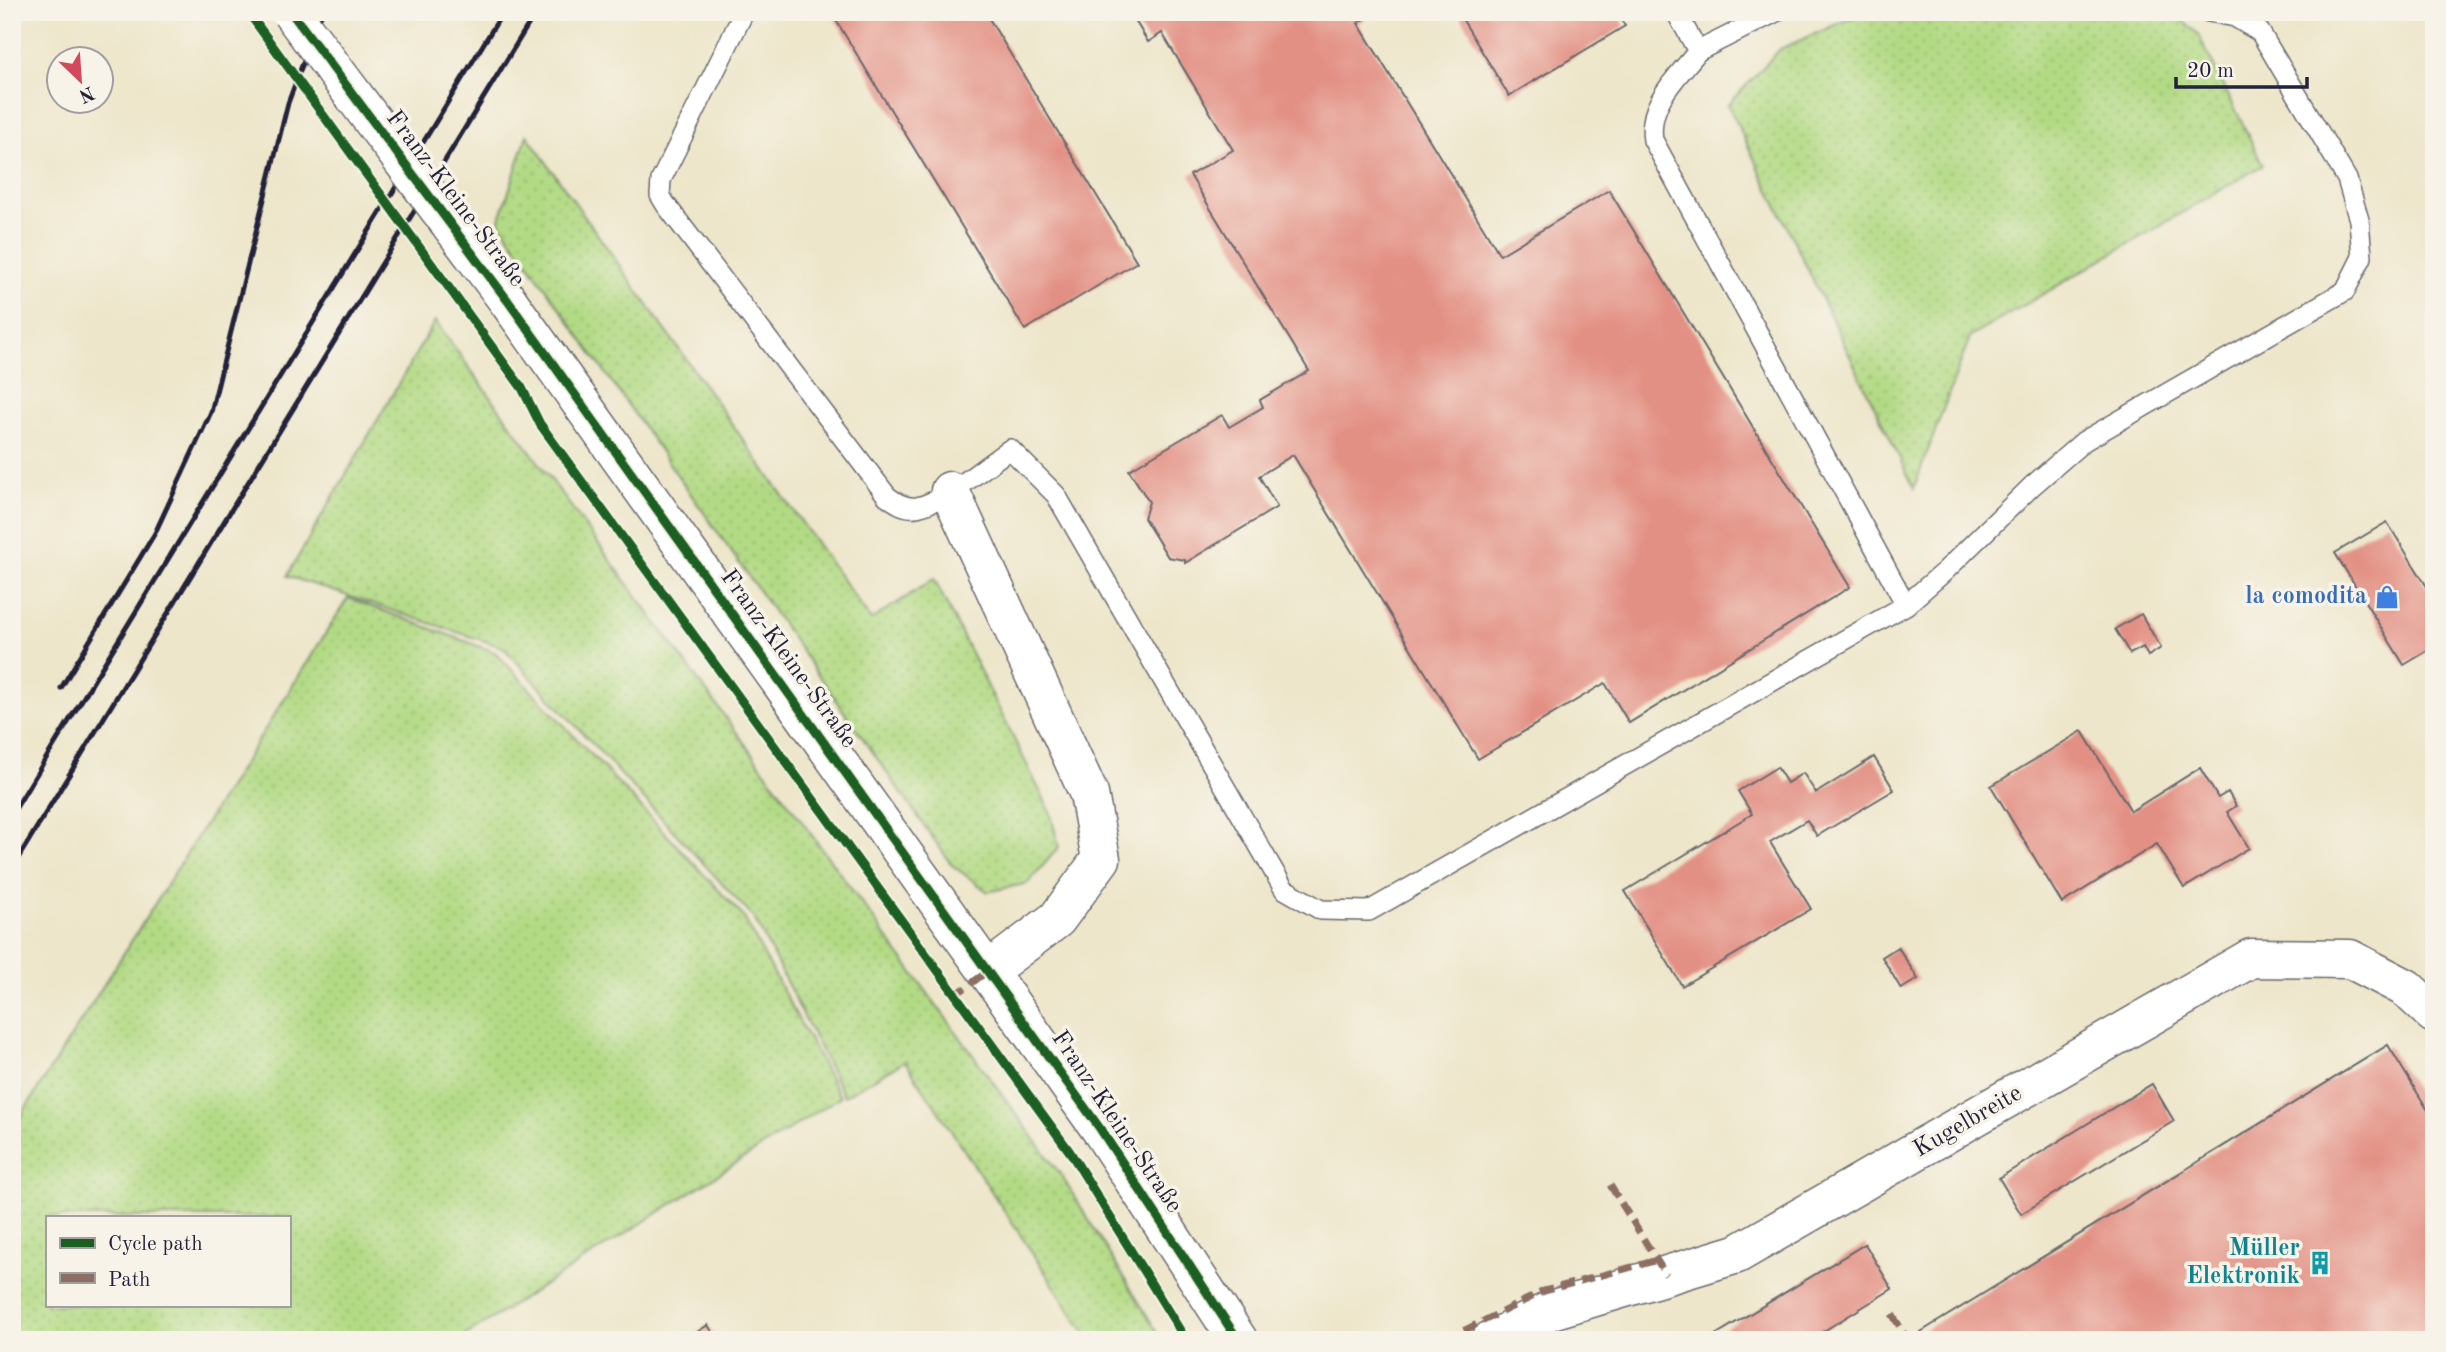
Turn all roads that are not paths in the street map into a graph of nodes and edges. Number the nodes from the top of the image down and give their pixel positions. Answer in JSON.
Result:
{"nodes":[{"id":1,"x":291,"y":12,"type":"edge"},
{"id":2,"x":744,"y":12,"type":"edge"},
{"id":3,"x":1676,"y":12,"type":"edge"},
{"id":4,"x":1776,"y":12,"type":"edge"},
{"id":5,"x":2209,"y":12,"type":"edge"},
{"id":6,"x":1698,"y":51,"type":"junction"},
{"id":7,"x":950,"y":491,"type":"junction"},
{"id":8,"x":1906,"y":605,"type":"junction"},
{"id":9,"x":988,"y":971,"type":"junction"},
{"id":10,"x":2434,"y":1014,"type":"edge"},
{"id":11,"x":1238,"y":1340,"type":"edge"},
{"id":12,"x":1491,"y":1340,"type":"edge"}],
"edges":[{"from":1,"to":9,"type":"street","name":"Franz-Kleine-Straße","bridge":true},
{"from":2,"to":7,"type":"lane"},
{"from":3,"to":6,"type":"lane"},
{"from":4,"to":6,"type":"lane"},
{"from":5,"to":8,"type":"lane"},
{"from":6,"to":8,"type":"lane"},
{"from":7,"to":8,"type":"lane"},
{"from":7,"to":9,"type":"street"},
{"from":9,"to":11,"type":"street","name":"Franz-Kleine-Straße"},
{"from":10,"to":12,"type":"street","name":"Kugelbreite"}]}
